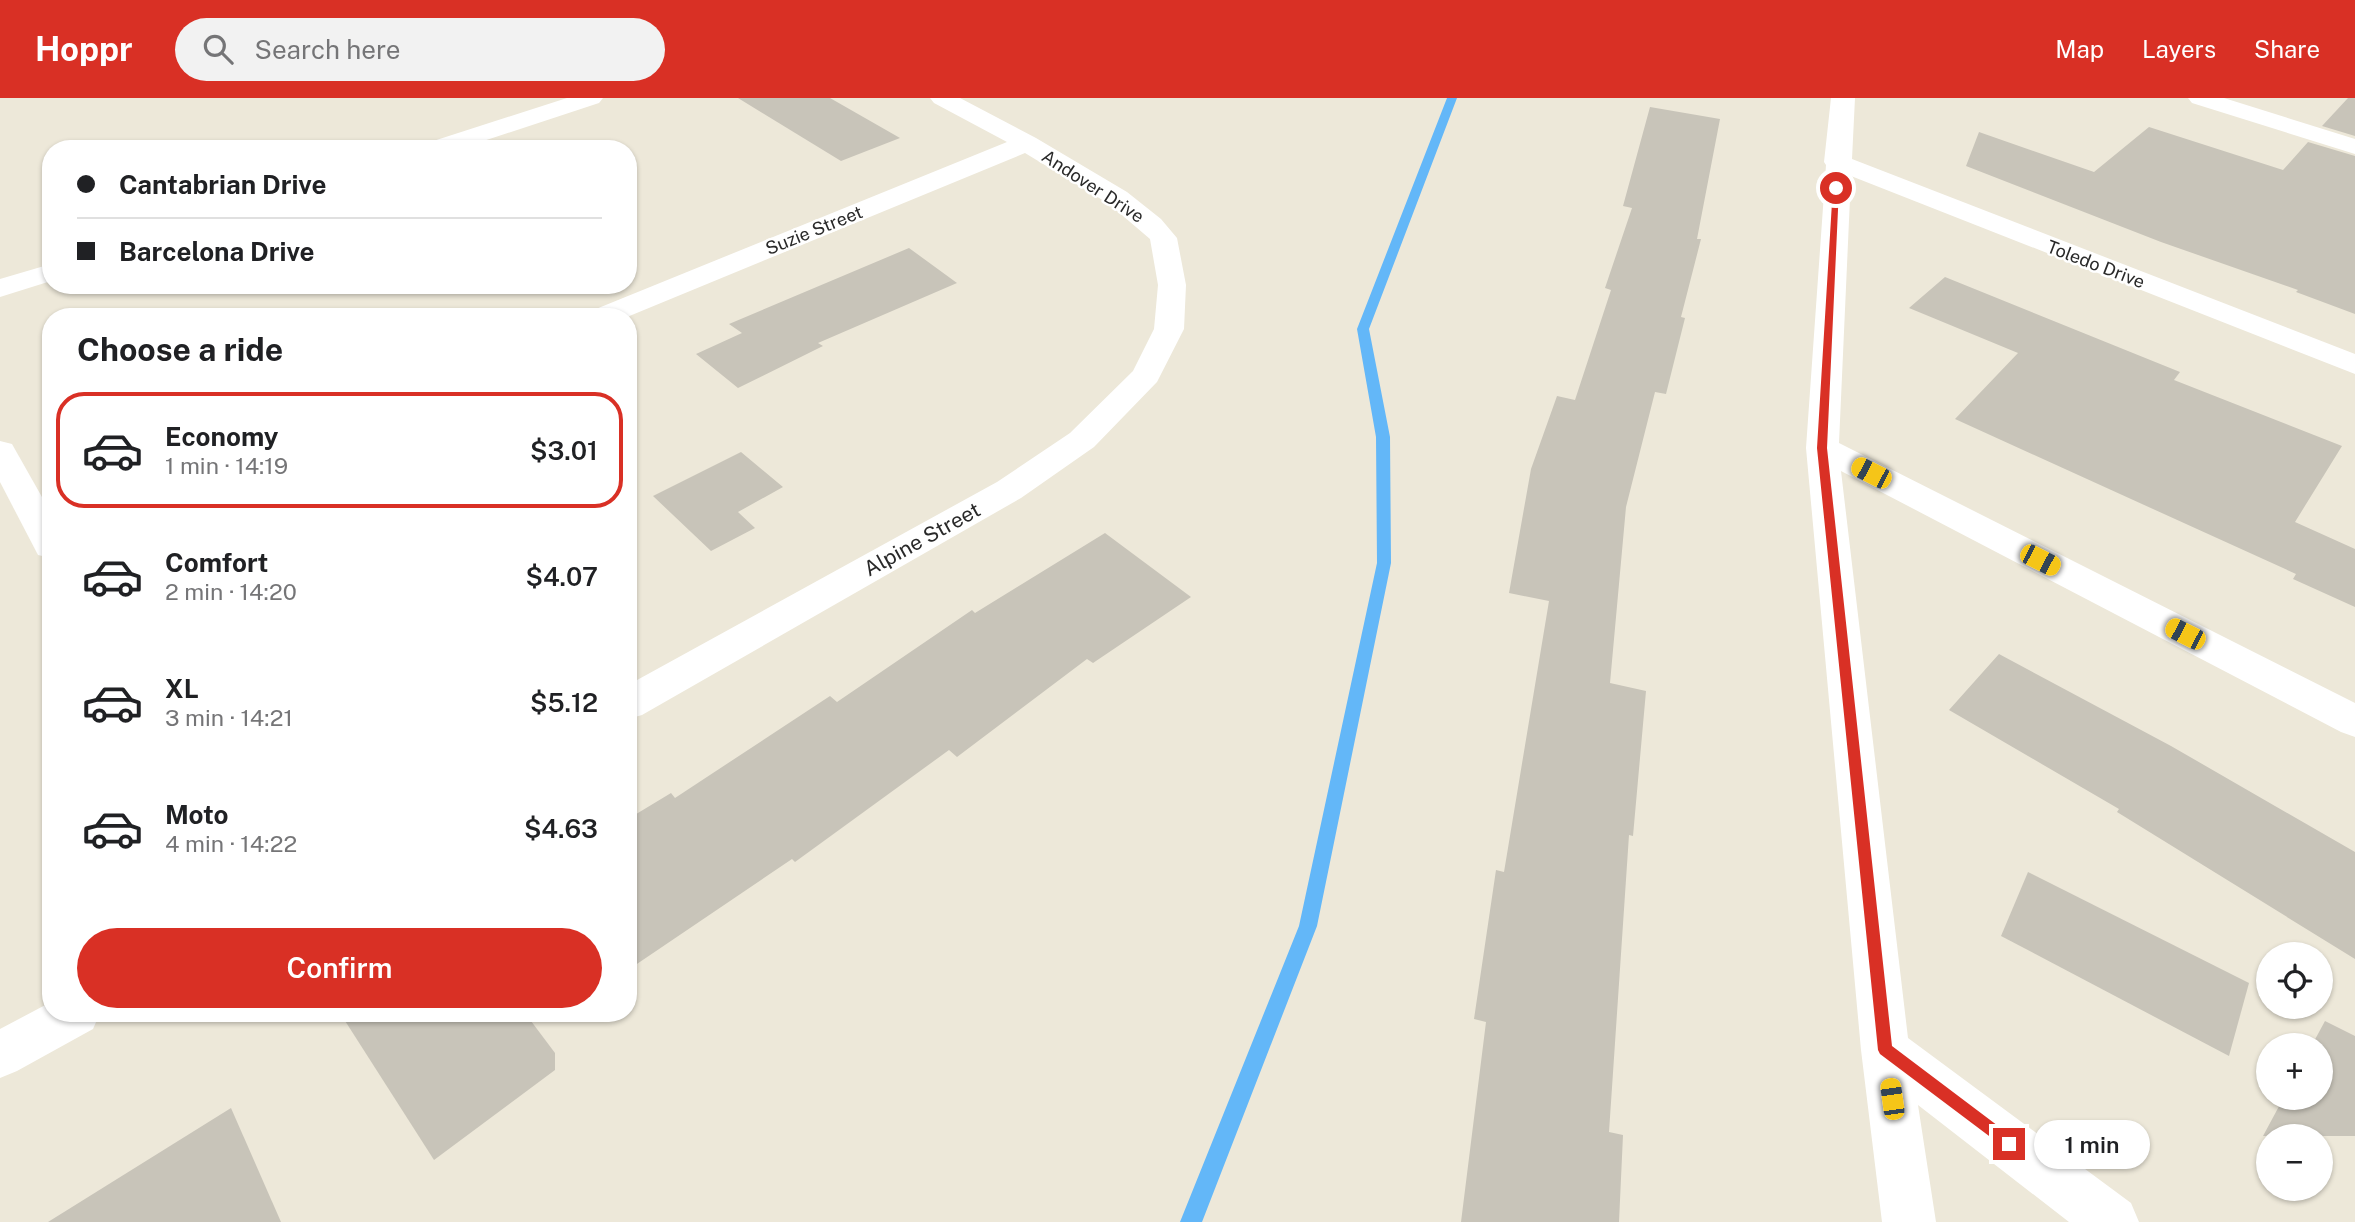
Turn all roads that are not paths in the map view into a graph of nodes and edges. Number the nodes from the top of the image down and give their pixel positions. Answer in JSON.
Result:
{"nodes":[{"id":1,"x":591,"y":98,"type":"edge"},
{"id":2,"x":942,"y":98,"type":"edge"},
{"id":3,"x":1843,"y":98,"type":"edge"},
{"id":4,"x":2200,"y":98,"type":"edge"},
{"id":5,"x":461,"y":140,"type":"edge"},
{"id":6,"x":1027,"y":144,"type":"junction"},
{"id":7,"x":2355,"y":147,"type":"edge"},
{"id":8,"x":1837,"y":162,"type":"junction"},
{"id":9,"x":42,"y":275,"type":"edge"},
{"id":10,"x":0,"y":288,"type":"edge"},
{"id":11,"x":623,"y":308,"type":"edge"},
{"id":12,"x":1169,"y":324,"type":"joint"},
{"id":13,"x":2355,"y":365,"type":"edge"},
{"id":14,"x":1822,"y":448,"type":"junction"},
{"id":15,"x":0,"y":451,"type":"edge"},
{"id":16,"x":42,"y":528,"type":"edge"},
{"id":17,"x":637,"y":699,"type":"edge"},
{"id":18,"x":2355,"y":721,"type":"edge"},
{"id":19,"x":60,"y":1022,"type":"edge"},
{"id":20,"x":1885,"y":1050,"type":"junction"},
{"id":21,"x":0,"y":1055,"type":"edge"},
{"id":22,"x":1909,"y":1222,"type":"edge"},
{"id":23,"x":2112,"y":1222,"type":"edge"}],
"edges":[{"from":1,"to":5,"type":"street"},
{"from":2,"to":6,"type":"street","name":"Andover Drive"},
{"from":3,"to":8,"type":"street"},
{"from":4,"to":7,"type":"street"},
{"from":6,"to":11,"type":"street","name":"Suzie Street"},
{"from":6,"to":12,"type":"street","name":"Andover Drive"},
{"from":8,"to":13,"type":"street","name":"Toledo Drive"},
{"from":8,"to":14,"type":"street"},
{"from":9,"to":10,"type":"street"},
{"from":12,"to":17,"type":"street","name":"Alpine Street"},
{"from":14,"to":18,"type":"street"},
{"from":14,"to":20,"type":"street"},
{"from":15,"to":16,"type":"street"},
{"from":19,"to":21,"type":"street"},
{"from":20,"to":22,"type":"street"},
{"from":20,"to":23,"type":"street"}]}
